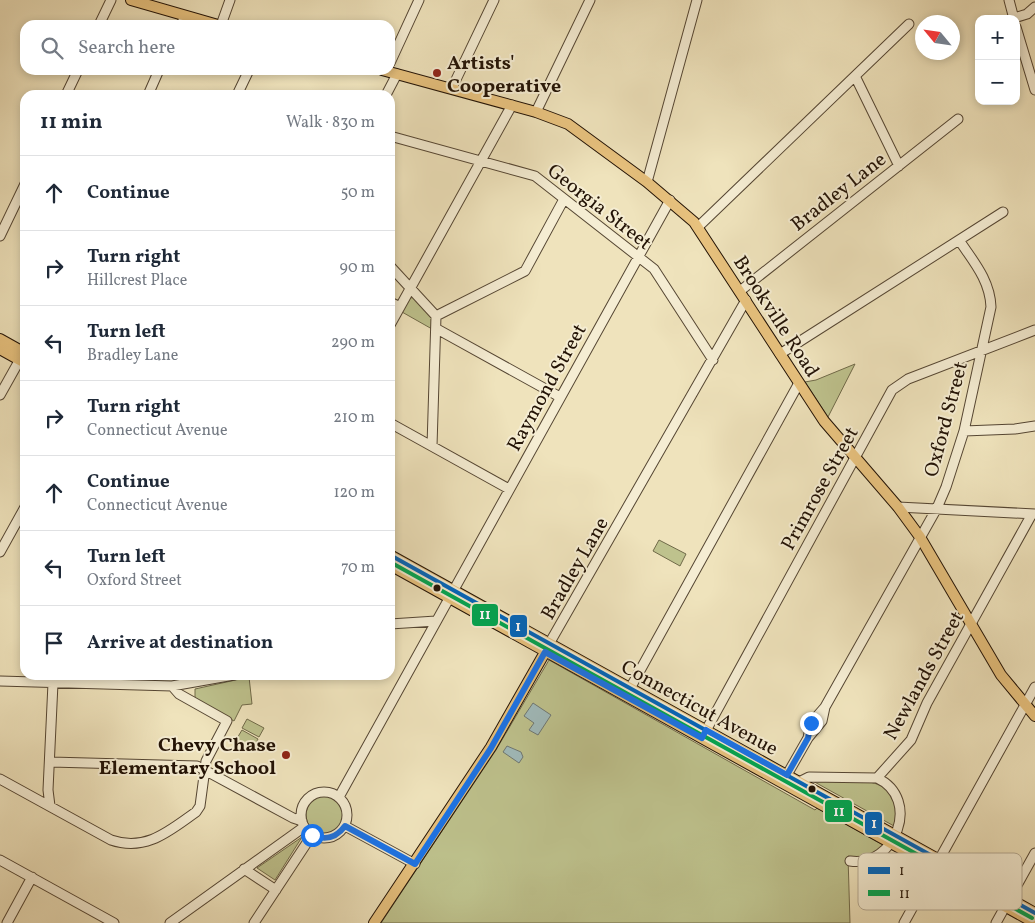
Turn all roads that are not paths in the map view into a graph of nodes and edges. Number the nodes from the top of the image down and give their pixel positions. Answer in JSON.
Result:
{"nodes":[{"id":1,"x":111,"y":0,"type":"edge"},
{"id":2,"x":131,"y":0,"type":"edge"},
{"id":3,"x":230,"y":0,"type":"edge"},
{"id":4,"x":419,"y":0,"type":"edge"},
{"id":5,"x":494,"y":0,"type":"edge"},
{"id":6,"x":590,"y":0,"type":"edge"},
{"id":7,"x":697,"y":0,"type":"edge"},
{"id":8,"x":1009,"y":0,"type":"edge"},
{"id":9,"x":1035,"y":7,"type":"edge"},
{"id":10,"x":1013,"y":15,"type":"edge"},
{"id":11,"x":1020,"y":16,"type":"edge"},
{"id":12,"x":101,"y":20,"type":"edge"},
{"id":13,"x":183,"y":20,"type":"edge"},
{"id":14,"x":221,"y":20,"type":"edge"},
{"id":15,"x":909,"y":24,"type":"dead end"},
{"id":16,"x":1020,"y":39,"type":"edge"},
{"id":17,"x":395,"y":49,"type":"edge"},
{"id":18,"x":397,"y":74,"type":"joint"},
{"id":19,"x":76,"y":75,"type":"edge"},
{"id":20,"x":157,"y":75,"type":"edge"},
{"id":21,"x":247,"y":75,"type":"edge"},
{"id":22,"x":855,"y":76,"type":"junction"},
{"id":23,"x":452,"y":88,"type":"junction"},
{"id":24,"x":68,"y":90,"type":"edge"},
{"id":25,"x":150,"y":90,"type":"edge"},
{"id":26,"x":240,"y":90,"type":"edge"},
{"id":27,"x":389,"y":90,"type":"edge"},
{"id":28,"x":1035,"y":90,"type":"edge"},
{"id":29,"x":512,"y":105,"type":"junction"},
{"id":30,"x":536,"y":112,"type":"junction"},
{"id":31,"x":958,"y":119,"type":"dead end"},
{"id":32,"x":395,"y":137,"type":"edge"},
{"id":33,"x":481,"y":161,"type":"junction"},
{"id":34,"x":898,"y":166,"type":"junction"},
{"id":35,"x":647,"y":182,"type":"junction"},
{"id":36,"x":20,"y":194,"type":"edge"},
{"id":37,"x":564,"y":199,"type":"junction"},
{"id":38,"x":670,"y":200,"type":"junction"},
{"id":39,"x":1002,"y":212,"type":"dead end"},
{"id":40,"x":698,"y":227,"type":"junction"},
{"id":41,"x":0,"y":236,"type":"edge"},
{"id":42,"x":959,"y":240,"type":"junction"},
{"id":43,"x":638,"y":256,"type":"junction"},
{"id":44,"x":395,"y":272,"type":"edge"},
{"id":45,"x":410,"y":289,"type":"junction"},
{"id":46,"x":740,"y":290,"type":"junction"},
{"id":47,"x":746,"y":300,"type":"junction"},
{"id":48,"x":395,"y":305,"type":"edge"},
{"id":49,"x":400,"y":308,"type":"junction"},
{"id":50,"x":395,"y":316,"type":"edge"},
{"id":51,"x":436,"y":316,"type":"junction"},
{"id":52,"x":437,"y":329,"type":"junction"},
{"id":53,"x":1035,"y":330,"type":"edge"},
{"id":54,"x":0,"y":339,"type":"edge"},
{"id":55,"x":0,"y":349,"type":"edge"},
{"id":56,"x":981,"y":352,"type":"junction"},
{"id":57,"x":20,"y":353,"type":"edge"},
{"id":58,"x":780,"y":354,"type":"junction"},
{"id":59,"x":20,"y":355,"type":"edge"},
{"id":60,"x":713,"y":360,"type":"junction"},
{"id":61,"x":20,"y":362,"type":"edge"},
{"id":62,"x":799,"y":383,"type":"junction"},
{"id":63,"x":0,"y":395,"type":"edge"},
{"id":64,"x":560,"y":397,"type":"junction"},
{"id":65,"x":395,"y":426,"type":"edge"},
{"id":66,"x":1035,"y":426,"type":"edge"},
{"id":67,"x":964,"y":430,"type":"junction"},
{"id":68,"x":432,"y":446,"type":"junction"},
{"id":69,"x":855,"y":459,"type":"junction"},
{"id":70,"x":509,"y":489,"type":"junction"},
{"id":71,"x":898,"y":507,"type":"junction"},
{"id":72,"x":937,"y":508,"type":"junction"},
{"id":73,"x":1033,"y":514,"type":"edge"},
{"id":74,"x":20,"y":516,"type":"edge"},
{"id":75,"x":920,"y":537,"type":"junction"},
{"id":76,"x":0,"y":552,"type":"edge"},
{"id":77,"x":395,"y":558,"type":"edge"},
{"id":78,"x":395,"y":567,"type":"edge"},
{"id":79,"x":451,"y":594,"type":"junction"},
{"id":80,"x":436,"y":621,"type":"junction"},
{"id":81,"x":395,"y":624,"type":"edge"},
{"id":82,"x":971,"y":624,"type":"junction"},
{"id":83,"x":547,"y":648,"type":"junction"},
{"id":84,"x":207,"y":680,"type":"edge"},
{"id":85,"x":0,"y":681,"type":"edge"},
{"id":86,"x":53,"y":683,"type":"junction"},
{"id":87,"x":191,"y":683,"type":"junction"},
{"id":88,"x":172,"y":686,"type":"junction"},
{"id":89,"x":1035,"y":687,"type":"edge"},
{"id":90,"x":628,"y":692,"type":"junction"},
{"id":91,"x":190,"y":700,"type":"junction"},
{"id":92,"x":1025,"y":705,"type":"junction"},
{"id":93,"x":1035,"y":716,"type":"edge"},
{"id":94,"x":704,"y":734,"type":"junction"},
{"id":95,"x":51,"y":762,"type":"junction"},
{"id":96,"x":204,"y":769,"type":"junction"},
{"id":97,"x":877,"y":778,"type":"junction"},
{"id":98,"x":0,"y":779,"type":"edge"},
{"id":99,"x":785,"y":779,"type":"junction"},
{"id":100,"x":799,"y":782,"type":"junction"},
{"id":101,"x":48,"y":790,"type":"junction"},
{"id":102,"x":339,"y":797,"type":"junction"},
{"id":103,"x":37,"y":799,"type":"junction"},
{"id":104,"x":50,"y":806,"type":"junction"},
{"id":105,"x":303,"y":824,"type":"junction"},
{"id":106,"x":345,"y":826,"type":"junction"},
{"id":107,"x":312,"y":835,"type":"junction"},
{"id":108,"x":893,"y":839,"type":"junction"},
{"id":109,"x":882,"y":853,"type":"edge"},
{"id":110,"x":919,"y":853,"type":"edge"},
{"id":111,"x":943,"y":853,"type":"edge"},
{"id":112,"x":1035,"y":853,"type":"edge"},
{"id":113,"x":0,"y":860,"type":"edge"},
{"id":114,"x":850,"y":860,"type":"dead end"},
{"id":115,"x":858,"y":860,"type":"edge"},
{"id":116,"x":415,"y":864,"type":"junction"},
{"id":117,"x":244,"y":869,"type":"junction"},
{"id":118,"x":1022,"y":876,"type":"edge"},
{"id":119,"x":32,"y":877,"type":"junction"},
{"id":120,"x":276,"y":890,"type":"junction"},
{"id":121,"x":1022,"y":908,"type":"edge"},
{"id":122,"x":911,"y":910,"type":"edge"},
{"id":123,"x":1003,"y":910,"type":"edge"},
{"id":124,"x":1017,"y":910,"type":"edge"},
{"id":125,"x":1035,"y":913,"type":"edge"},
{"id":126,"x":7,"y":923,"type":"edge"},
{"id":127,"x":114,"y":923,"type":"edge"},
{"id":128,"x":170,"y":923,"type":"edge"},
{"id":129,"x":254,"y":923,"type":"edge"},
{"id":130,"x":374,"y":923,"type":"edge"},
{"id":131,"x":904,"y":923,"type":"edge"},
{"id":132,"x":996,"y":923,"type":"edge"},
{"id":133,"x":1035,"y":923,"type":"edge"}],
"edges":[{"from":1,"to":12,"type":"street"},
{"from":2,"to":13,"type":"main road"},
{"from":3,"to":14,"type":"street"},
{"from":4,"to":17,"type":"street"},
{"from":5,"to":23,"type":"street"},
{"from":6,"to":30,"type":"street"},
{"from":7,"to":35,"type":"street"},
{"from":8,"to":10,"type":"street"},
{"from":9,"to":11,"type":"street"},
{"from":15,"to":22,"type":"street"},
{"from":16,"to":28,"type":"street"},
{"from":18,"to":23,"type":"main road","name":"Brookville Road"},
{"from":18,"to":27,"type":"street"},
{"from":19,"to":24,"type":"street"},
{"from":20,"to":25,"type":"street"},
{"from":21,"to":26,"type":"street"},
{"from":22,"to":34,"type":"street"},
{"from":22,"to":40,"type":"street"},
{"from":23,"to":29,"type":"main road","name":"Brookville Road"},
{"from":29,"to":30,"type":"main road","name":"Brookville Road"},
{"from":29,"to":33,"type":"street"},
{"from":30,"to":35,"type":"main road","name":"Brookville Road"},
{"from":31,"to":34,"type":"street","name":"Bradley Lane"},
{"from":32,"to":33,"type":"street","name":"Georgia Street"},
{"from":33,"to":37,"type":"street","name":"Georgia Street"},
{"from":33,"to":45,"type":"street"},
{"from":34,"to":46,"type":"street","name":"Bradley Lane"},
{"from":35,"to":38,"type":"main road","name":"Brookville Road"},
{"from":36,"to":41,"type":"street"},
{"from":37,"to":43,"type":"street","name":"Georgia Street"},
{"from":37,"to":51,"type":"street"},
{"from":38,"to":40,"type":"main road","name":"Brookville Road"},
{"from":38,"to":43,"type":"street","name":"Raymond Street"},
{"from":39,"to":42,"type":"street"},
{"from":40,"to":46,"type":"main road","name":"Brookville Road"},
{"from":42,"to":56,"type":"street","name":"Oxford Street"},
{"from":42,"to":58,"type":"street"},
{"from":43,"to":60,"type":"street","name":"Georgia Street"},
{"from":43,"to":64,"type":"street","name":"Raymond Street"},
{"from":44,"to":45,"type":"street"},
{"from":45,"to":49,"type":"street"},
{"from":45,"to":51,"type":"street"},
{"from":46,"to":47,"type":"main road","name":"Brookville Road"},
{"from":47,"to":58,"type":"main road","name":"Brookville Road"},
{"from":47,"to":60,"type":"street","name":"Bradley Lane"},
{"from":48,"to":49,"type":"street"},
{"from":49,"to":50,"type":"street"},
{"from":51,"to":52,"type":"street"},
{"from":52,"to":64,"type":"street"},
{"from":52,"to":68,"type":"street"},
{"from":53,"to":56,"type":"street","name":"Primrose Street"},
{"from":54,"to":57,"type":"main road"},
{"from":55,"to":59,"type":"main road"},
{"from":56,"to":67,"type":"street","name":"Oxford Street"},
{"from":56,"to":69,"type":"street","name":"Primrose Street"},
{"from":58,"to":62,"type":"main road","name":"Brookville Road"},
{"from":60,"to":83,"type":"street","name":"Bradley Lane"},
{"from":61,"to":63,"type":"street"},
{"from":62,"to":69,"type":"main road","name":"Brookville Road"},
{"from":62,"to":90,"type":"street"},
{"from":64,"to":70,"type":"street","name":"Raymond Street"},
{"from":65,"to":68,"type":"street"},
{"from":66,"to":67,"type":"street"},
{"from":67,"to":72,"type":"street","name":"Oxford Street"},
{"from":68,"to":70,"type":"street"},
{"from":69,"to":71,"type":"main road","name":"Brookville Road"},
{"from":69,"to":94,"type":"street","name":"Primrose Street"},
{"from":70,"to":79,"type":"street","name":"Raymond Street"},
{"from":71,"to":72,"type":"street"},
{"from":71,"to":75,"type":"main road","name":"Brookville Road"},
{"from":72,"to":73,"type":"street"},
{"from":72,"to":75,"type":"street","name":"Oxford Street"},
{"from":73,"to":82,"type":"street","name":"Newlands Street"},
{"from":74,"to":76,"type":"street"},
{"from":75,"to":82,"type":"main road","name":"Brookville Road"},
{"from":75,"to":99,"type":"street","name":"Oxford Street"},
{"from":77,"to":79,"type":"main road","name":"Connecticut Avenue"},
{"from":78,"to":79,"type":"main road","name":"Connecticut Avenue"},
{"from":79,"to":80,"type":"street","name":"Raymond Street"},
{"from":79,"to":83,"type":"main road","name":"Connecticut Avenue"},
{"from":80,"to":81,"type":"street"},
{"from":80,"to":102,"type":"street","name":"Raymond Street"},
{"from":82,"to":92,"type":"main road","name":"Brookville Road"},
{"from":82,"to":97,"type":"street","name":"Newlands Street"},
{"from":83,"to":90,"type":"main road","name":"Connecticut Avenue"},
{"from":83,"to":116,"type":"main road","name":"Bradley Lane"},
{"from":84,"to":87,"type":"street"},
{"from":85,"to":86,"type":"street"},
{"from":86,"to":88,"type":"street"},
{"from":86,"to":95,"type":"street"},
{"from":87,"to":88,"type":"street"},
{"from":87,"to":91,"type":"street"},
{"from":88,"to":91,"type":"street"},
{"from":89,"to":92,"type":"street"},
{"from":90,"to":94,"type":"main road","name":"Connecticut Avenue"},
{"from":91,"to":96,"type":"street"},
{"from":92,"to":93,"type":"main road","name":"Brookville Road"},
{"from":92,"to":111,"type":"street"},
{"from":94,"to":99,"type":"main road","name":"Connecticut Avenue"},
{"from":95,"to":96,"type":"street"},
{"from":95,"to":101,"type":"street"},
{"from":96,"to":104,"type":"street"},
{"from":96,"to":105,"type":"street"},
{"from":97,"to":100,"type":"street"},
{"from":97,"to":108,"type":"street"},
{"from":98,"to":103,"type":"street"},
{"from":99,"to":100,"type":"main road","name":"Connecticut Avenue"},
{"from":99,"to":108,"type":"main road","name":"Connecticut Avenue"},
{"from":100,"to":108,"type":"main road","name":"Connecticut Avenue"},
{"from":101,"to":103,"type":"street"},
{"from":101,"to":104,"type":"street"},
{"from":102,"to":105,"type":"street"},
{"from":102,"to":106,"type":"street"},
{"from":103,"to":104,"type":"street"},
{"from":105,"to":107,"type":"street"},
{"from":105,"to":117,"type":"street"},
{"from":106,"to":107,"type":"street"},
{"from":106,"to":116,"type":"street"},
{"from":107,"to":120,"type":"street"},
{"from":108,"to":109,"type":"street"},
{"from":108,"to":110,"type":"main road","name":"Connecticut Avenue"},
{"from":112,"to":118,"type":"street"},
{"from":113,"to":119,"type":"street"},
{"from":114,"to":115,"type":"street"},
{"from":116,"to":130,"type":"main road","name":"Bradley Lane"},
{"from":117,"to":120,"type":"street"},
{"from":117,"to":128,"type":"street"},
{"from":119,"to":126,"type":"street"},
{"from":119,"to":127,"type":"street"},
{"from":120,"to":129,"type":"street"},
{"from":121,"to":125,"type":"main road","name":"Connecticut Avenue"},
{"from":122,"to":131,"type":"street"},
{"from":123,"to":132,"type":"street"},
{"from":124,"to":133,"type":"main road","name":"Connecticut Avenue"}]}
